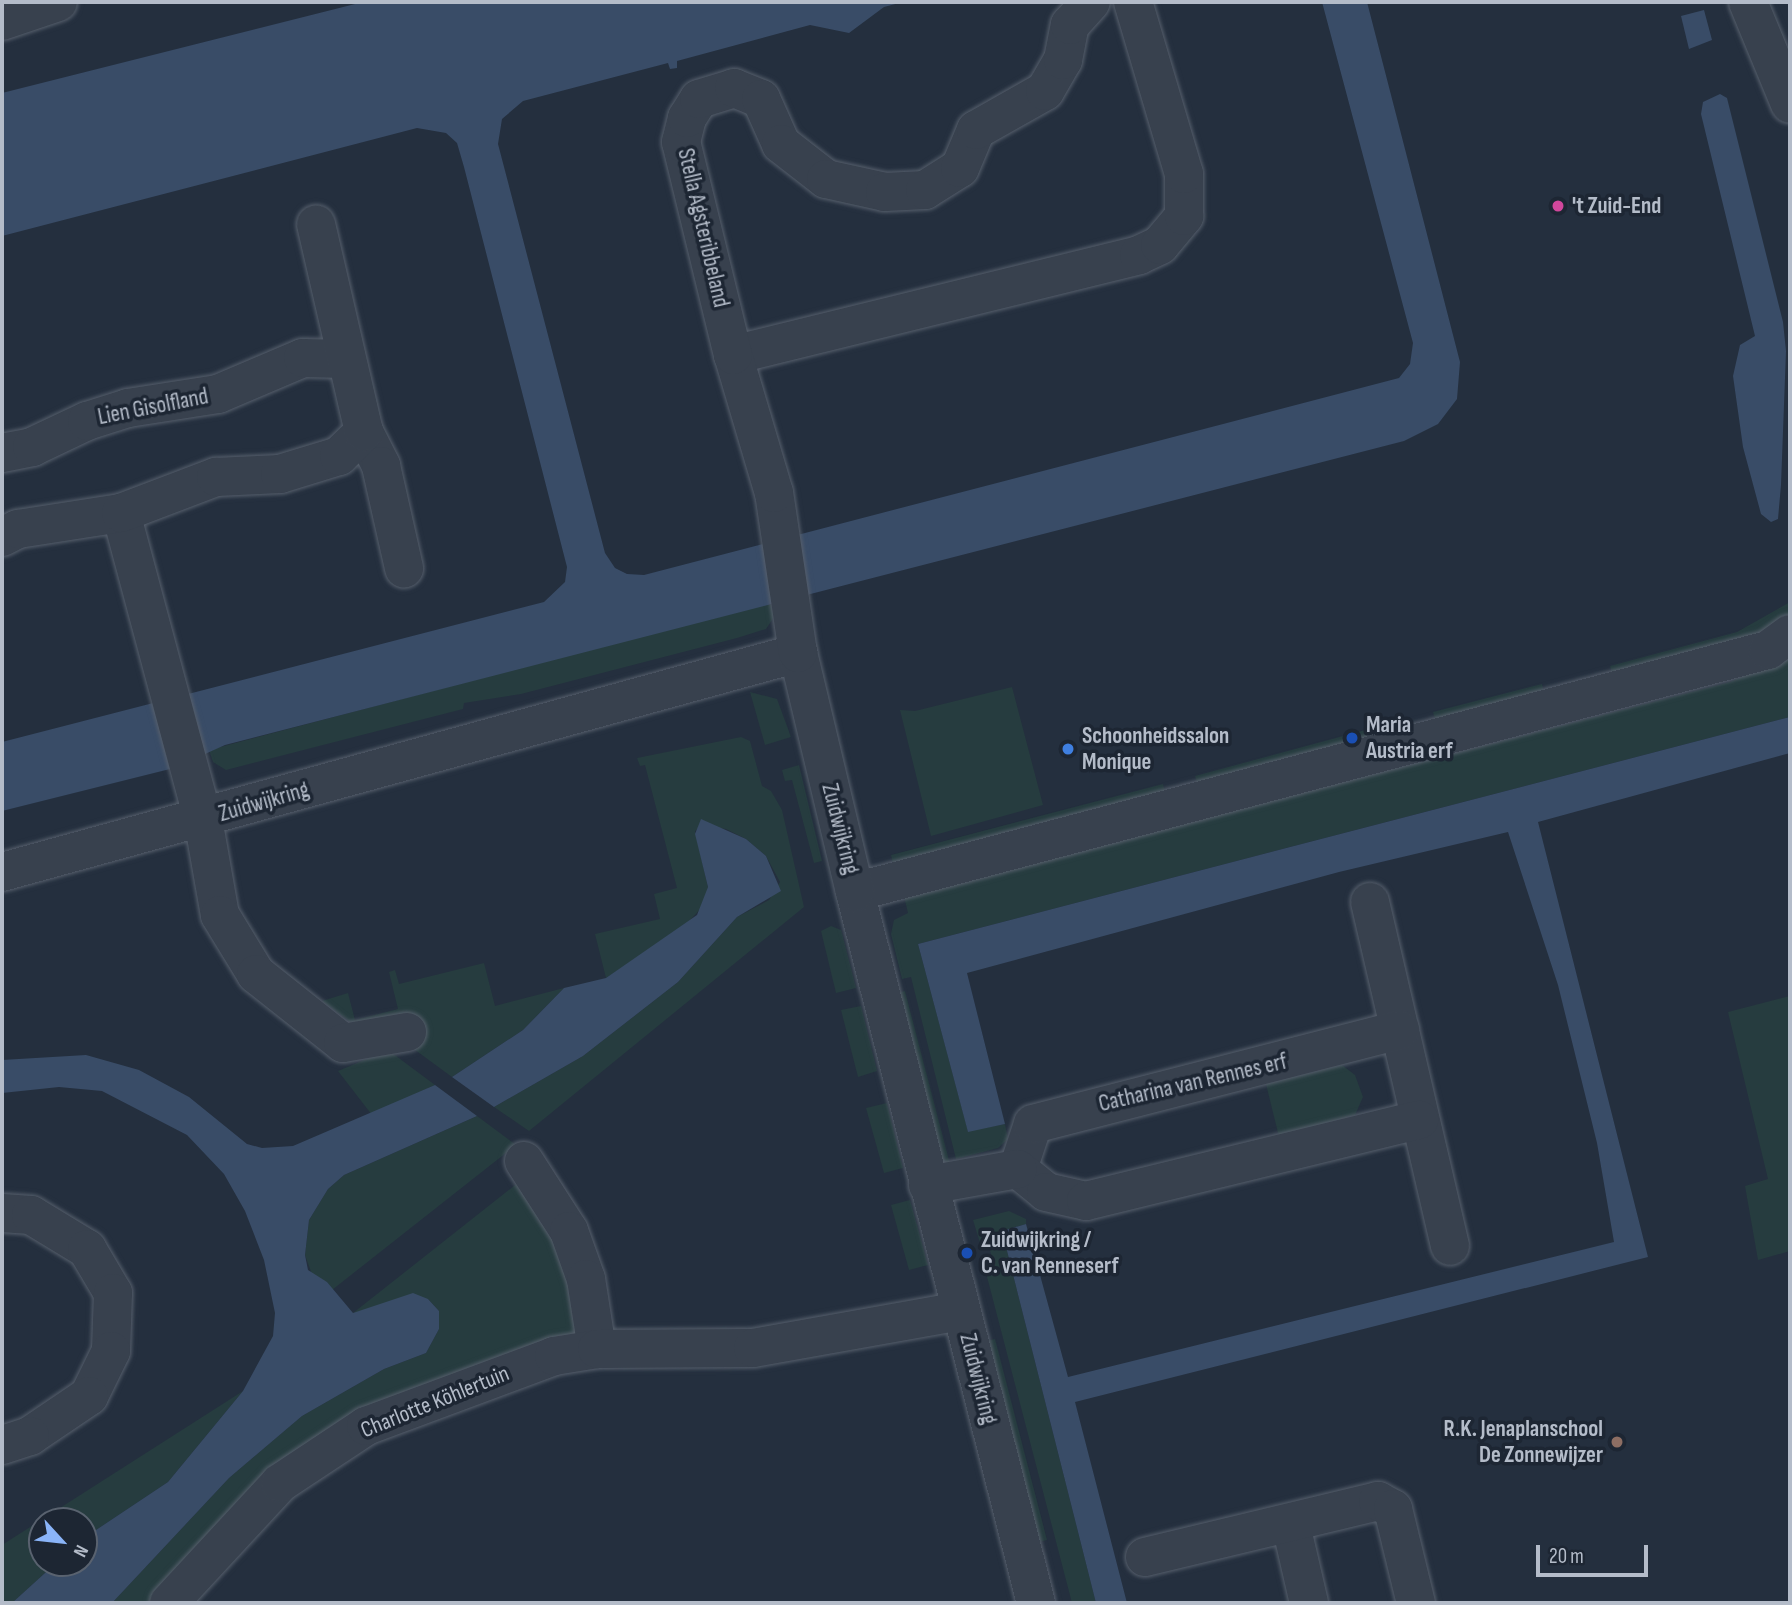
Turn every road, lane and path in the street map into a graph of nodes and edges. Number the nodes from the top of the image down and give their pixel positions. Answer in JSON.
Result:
{"nodes":[{"id":1,"x":58,"y":2,"type":"edge"},
{"id":2,"x":1091,"y":2,"type":"edge"},
{"id":3,"x":1133,"y":2,"type":"edge"},
{"id":4,"x":1748,"y":2,"type":"edge"},
{"id":5,"x":2,"y":21,"type":"edge"},
{"id":6,"x":1779,"y":53,"type":"edge"},
{"id":7,"x":1790,"y":104,"type":"edge"},
{"id":8,"x":316,"y":224,"type":"dead end"},
{"id":9,"x":733,"y":355,"type":"junction"},
{"id":10,"x":345,"y":359,"type":"junction"},
{"id":11,"x":364,"y":432,"type":"junction"},
{"id":12,"x":2,"y":453,"type":"edge"},
{"id":13,"x":121,"y":513,"type":"junction"},
{"id":14,"x":2,"y":537,"type":"edge"},
{"id":15,"x":404,"y":568,"type":"dead end"},
{"id":16,"x":1790,"y":634,"type":"edge"},
{"id":17,"x":798,"y":653,"type":"junction"},
{"id":18,"x":203,"y":819,"type":"junction"},
{"id":19,"x":2,"y":872,"type":"edge"},
{"id":20,"x":855,"y":892,"type":"junction"},
{"id":21,"x":1370,"y":902,"type":"dead end"},
{"id":22,"x":1400,"y":1030,"type":"junction"},
{"id":23,"x":407,"y":1032,"type":"dead end"},
{"id":24,"x":1419,"y":1120,"type":"junction"},
{"id":25,"x":524,"y":1161,"type":"dead end"},
{"id":26,"x":1017,"y":1169,"type":"junction"},
{"id":27,"x":928,"y":1185,"type":"junction"},
{"id":28,"x":2,"y":1213,"type":"edge"},
{"id":29,"x":1450,"y":1245,"type":"dead end"},
{"id":30,"x":961,"y":1311,"type":"junction"},
{"id":31,"x":597,"y":1349,"type":"junction"},
{"id":32,"x":2,"y":1445,"type":"edge"},
{"id":33,"x":1291,"y":1525,"type":"junction"},
{"id":34,"x":1144,"y":1557,"type":"dead end"},
{"id":35,"x":169,"y":1603,"type":"edge"},
{"id":36,"x":1036,"y":1603,"type":"edge"},
{"id":37,"x":1309,"y":1603,"type":"edge"},
{"id":38,"x":1416,"y":1603,"type":"edge"}],
"edges":[{"from":1,"to":5,"type":"street"},
{"from":2,"to":9,"type":"street","name":"Stella Agsteribbeland"},
{"from":3,"to":9,"type":"street"},
{"from":4,"to":6,"type":"street"},
{"from":6,"to":7,"type":"street"},
{"from":8,"to":10,"type":"street"},
{"from":9,"to":17,"type":"street","name":"Stella Agsteribbeland"},
{"from":10,"to":11,"type":"street"},
{"from":10,"to":12,"type":"street","name":"Lien Gisolfland"},
{"from":11,"to":13,"type":"street"},
{"from":11,"to":15,"type":"street"},
{"from":13,"to":14,"type":"street"},
{"from":13,"to":18,"type":"street"},
{"from":16,"to":20,"type":"street"},
{"from":17,"to":18,"type":"street","name":"Zuidwijkring"},
{"from":17,"to":20,"type":"street","name":"Zuidwijkring"},
{"from":18,"to":19,"type":"street","name":"Zuidwijkring"},
{"from":18,"to":23,"type":"street","name":"Zuidwijkring"},
{"from":20,"to":27,"type":"street","name":"Zuidwijkring"},
{"from":21,"to":22,"type":"street"},
{"from":22,"to":24,"type":"street"},
{"from":22,"to":26,"type":"street","name":"Catharina van Rennes erf"},
{"from":24,"to":26,"type":"street"},
{"from":24,"to":29,"type":"street"},
{"from":25,"to":31,"type":"street"},
{"from":26,"to":27,"type":"street"},
{"from":27,"to":30,"type":"street","name":"Zuidwijkring"},
{"from":28,"to":32,"type":"street"},
{"from":30,"to":31,"type":"street","name":"Charlotte Köhlertuin"},
{"from":30,"to":36,"type":"street","name":"Zuidwijkring"},
{"from":31,"to":35,"type":"street","name":"Charlotte Köhlertuin"},
{"from":33,"to":34,"type":"street"},
{"from":33,"to":37,"type":"street"},
{"from":33,"to":38,"type":"street"}]}
